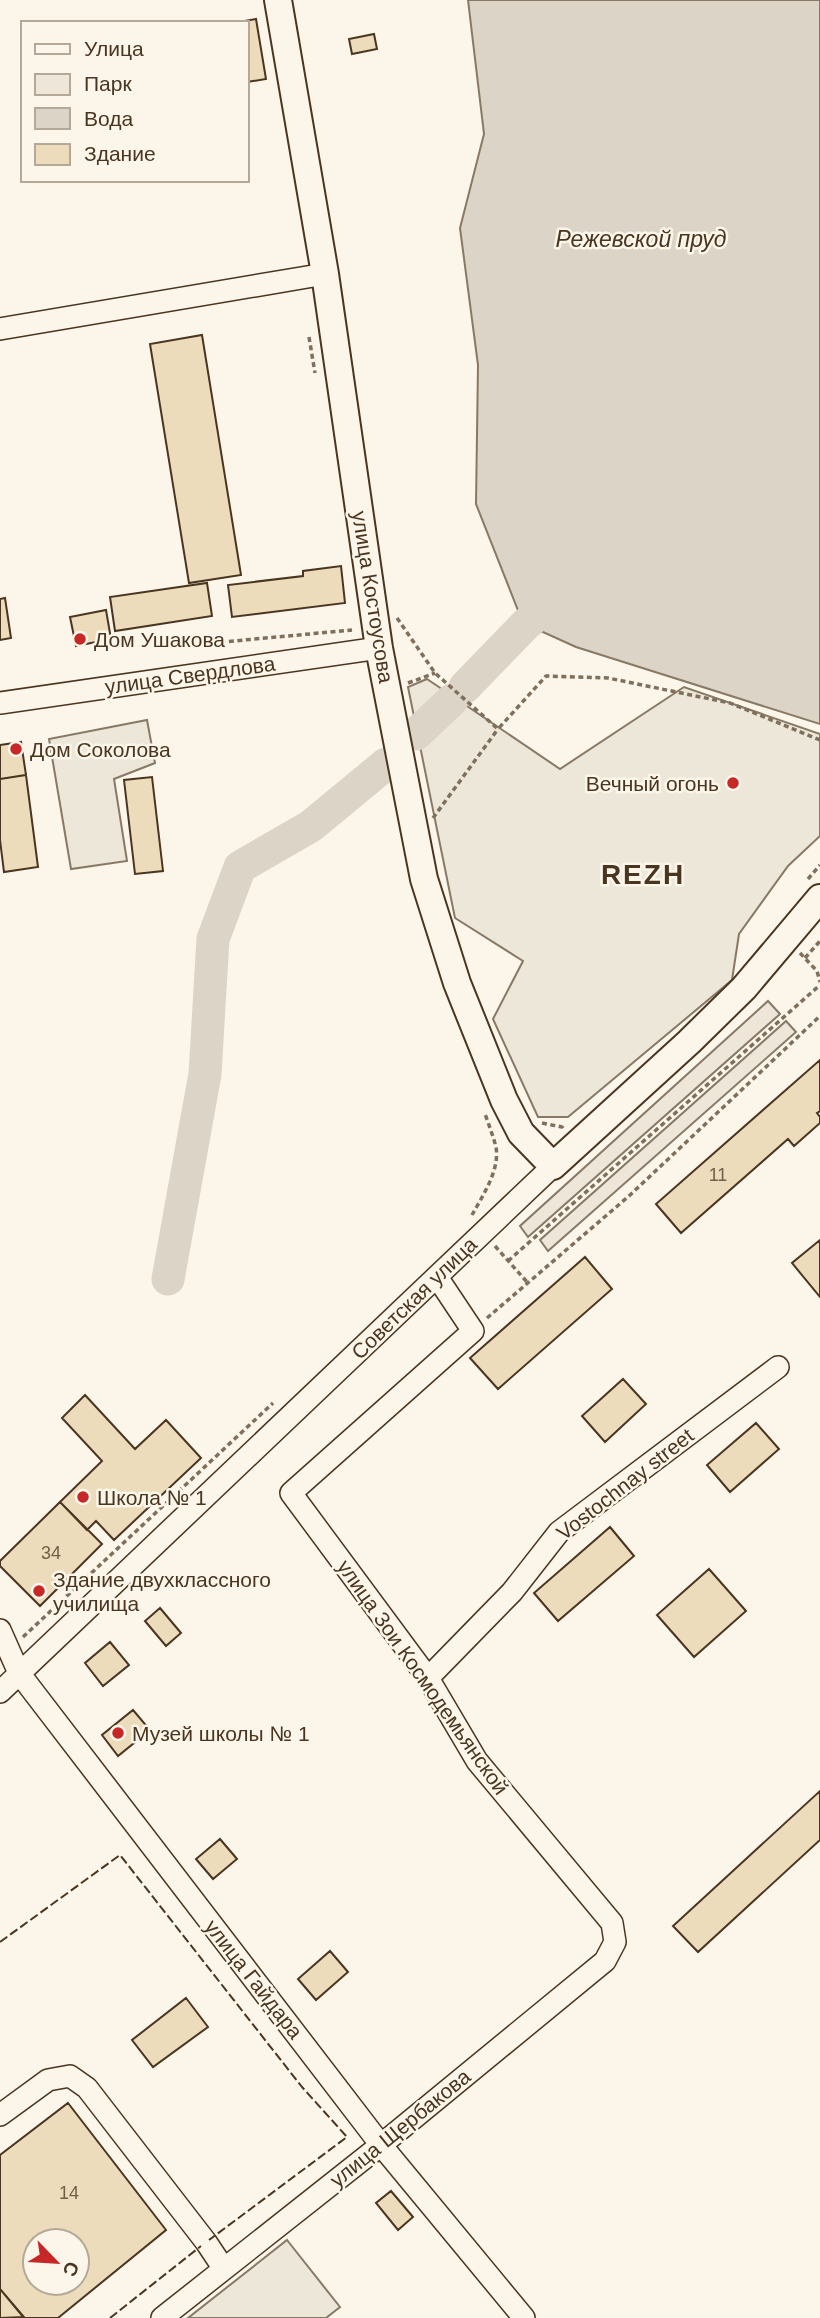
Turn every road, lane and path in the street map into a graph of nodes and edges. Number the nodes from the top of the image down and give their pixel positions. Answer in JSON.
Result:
{"nodes":[{"id":1,"x":278,"y":0,"type":"edge"},
{"id":2,"x":326,"y":274,"type":"junction"},
{"id":3,"x":0,"y":329,"type":"edge"},
{"id":4,"x":309,"y":337,"type":"dead end"},
{"id":5,"x":316,"y":377,"type":"dead end"},
{"id":6,"x":394,"y":613,"type":"dead end"},
{"id":7,"x":356,"y":630,"type":"dead end"},
{"id":8,"x":212,"y":643,"type":"dead end"},
{"id":9,"x":379,"y":648,"type":"junction"},
{"id":10,"x":0,"y":703,"type":"edge"},
{"id":11,"x":498,"y":729,"type":"junction"},
{"id":12,"x":820,"y":740,"type":"edge"},
{"id":13,"x":433,"y":817,"type":"dead end"},
{"id":14,"x":820,"y":864,"type":"edge"},
{"id":15,"x":812,"y":891,"type":"edge"},
{"id":16,"x":820,"y":941,"type":"edge"},
{"id":17,"x":820,"y":984,"type":"edge"},
{"id":18,"x":820,"y":1016,"type":"edge"},
{"id":19,"x":483,"y":1108,"type":"dead end"},
{"id":20,"x":572,"y":1118,"type":"dead end"},
{"id":21,"x":562,"y":1127,"type":"dead end"},
{"id":22,"x":553,"y":1166,"type":"junction"},
{"id":23,"x":482,"y":1232,"type":"junction"},
{"id":24,"x":508,"y":1261,"type":"junction"},
{"id":25,"x":436,"y":1277,"type":"junction"},
{"id":26,"x":528,"y":1283,"type":"junction"},
{"id":27,"x":473,"y":1331,"type":"junction"},
{"id":28,"x":778,"y":1367,"type":"dead end"},
{"id":29,"x":279,"y":1397,"type":"dead end"},
{"id":30,"x":0,"y":1630,"type":"edge"},
{"id":31,"x":8,"y":1651,"type":"junction"},
{"id":32,"x":19,"y":1673,"type":"junction"},
{"id":33,"x":428,"y":1678,"type":"junction"},
{"id":34,"x":0,"y":1692,"type":"edge"},
{"id":35,"x":612,"y":1923,"type":"joint"},
{"id":36,"x":0,"y":2115,"type":"edge"},
{"id":37,"x":382,"y":2145,"type":"junction"},
{"id":38,"x":224,"y":2269,"type":"junction"},
{"id":39,"x":162,"y":2318,"type":"edge"},
{"id":40,"x":524,"y":2318,"type":"edge"}],
"edges":[{"from":1,"to":2,"type":"main road","name":"улица Костоусова"},
{"from":2,"to":3,"type":"street"},
{"from":2,"to":9,"type":"main road","name":"улица Костоусова"},
{"from":4,"to":5,"type":"path"},
{"from":6,"to":11,"type":"path"},
{"from":7,"to":8,"type":"path"},
{"from":9,"to":10,"type":"street","name":"улица Свердлова"},
{"from":9,"to":22,"type":"main road","name":"улица Костоусова"},
{"from":11,"to":12,"type":"path"},
{"from":11,"to":13,"type":"path"},
{"from":14,"to":15,"type":"path"},
{"from":15,"to":22,"type":"main road","name":"Советская улица"},
{"from":16,"to":17,"type":"path"},
{"from":17,"to":24,"type":"path"},
{"from":18,"to":26,"type":"path"},
{"from":19,"to":23,"type":"path"},
{"from":20,"to":21,"type":"path"},
{"from":22,"to":23,"type":"street","name":"Советская улица"},
{"from":23,"to":24,"type":"path"},
{"from":23,"to":25,"type":"street","name":"Советская улица"},
{"from":24,"to":26,"type":"path"},
{"from":25,"to":27,"type":"street"},
{"from":25,"to":32,"type":"street","name":"Советская улица"},
{"from":26,"to":27,"type":"path"},
{"from":27,"to":33,"type":"street","name":"улица Зои Космодемьянской"},
{"from":28,"to":33,"type":"street","name":"Vostochnay street"},
{"from":29,"to":31,"type":"path"},
{"from":30,"to":31,"type":"street","name":"улица Гайдара"},
{"from":31,"to":32,"type":"street","name":"улица Гайдара"},
{"from":32,"to":34,"type":"street","name":"Советская улица"},
{"from":32,"to":37,"type":"street","name":"улица Гайдара"},
{"from":33,"to":35,"type":"street","name":"улица Зои Космодемьянской"},
{"from":35,"to":37,"type":"street","name":"улица Щербакова"},
{"from":36,"to":38,"type":"street"},
{"from":37,"to":38,"type":"street","name":"улица Щербакова"},
{"from":37,"to":40,"type":"street","name":"улица Гайдара"},
{"from":38,"to":39,"type":"street","name":"улица Щербакова"}]}
